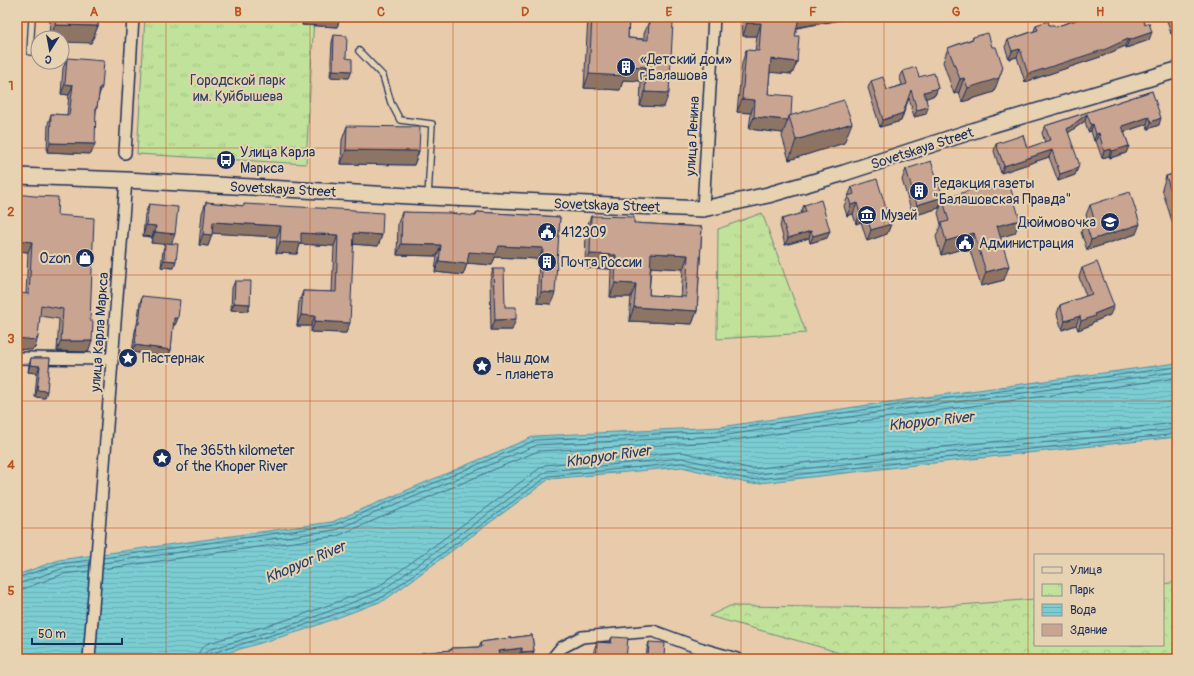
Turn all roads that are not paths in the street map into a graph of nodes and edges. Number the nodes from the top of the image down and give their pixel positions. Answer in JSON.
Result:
{"nodes":[{"id":1,"x":32,"y":17,"type":"edge"},
{"id":2,"x":133,"y":17,"type":"edge"},
{"id":3,"x":714,"y":17,"type":"edge"},
{"id":4,"x":31,"y":30,"type":"edge"},
{"id":5,"x":359,"y":51,"type":"dead end"},
{"id":6,"x":1177,"y":70,"type":"edge"},
{"id":7,"x":125,"y":153,"type":"dead end"},
{"id":8,"x":17,"y":176,"type":"edge"},
{"id":9,"x":126,"y":180,"type":"junction"},
{"id":10,"x":428,"y":198,"type":"junction"},
{"id":11,"x":703,"y":208,"type":"junction"},
{"id":12,"x":17,"y":358,"type":"edge"},
{"id":13,"x":112,"y":359,"type":"junction"},
{"id":14,"x":702,"y":654,"type":"edge"},
{"id":15,"x":89,"y":659,"type":"edge"},
{"id":16,"x":552,"y":659,"type":"edge"},
{"id":17,"x":737,"y":659,"type":"edge"}],
"edges":[{"from":1,"to":4,"type":"lane"},
{"from":2,"to":7,"type":"street"},
{"from":3,"to":11,"type":"street","name":"улица Ленина"},
{"from":5,"to":10,"type":"lane"},
{"from":6,"to":11,"type":"street","name":"Sovetskaya Street"},
{"from":8,"to":9,"type":"street","name":"Sovetskaya Street"},
{"from":9,"to":10,"type":"street","name":"Sovetskaya Street"},
{"from":9,"to":13,"type":"street","name":"улица Карла Маркса"},
{"from":10,"to":11,"type":"street","name":"Sovetskaya Street"},
{"from":12,"to":13,"type":"street"},
{"from":13,"to":15,"type":"street","name":"улица Карла Маркса"},
{"from":14,"to":16,"type":"street"},
{"from":14,"to":17,"type":"street"}]}
